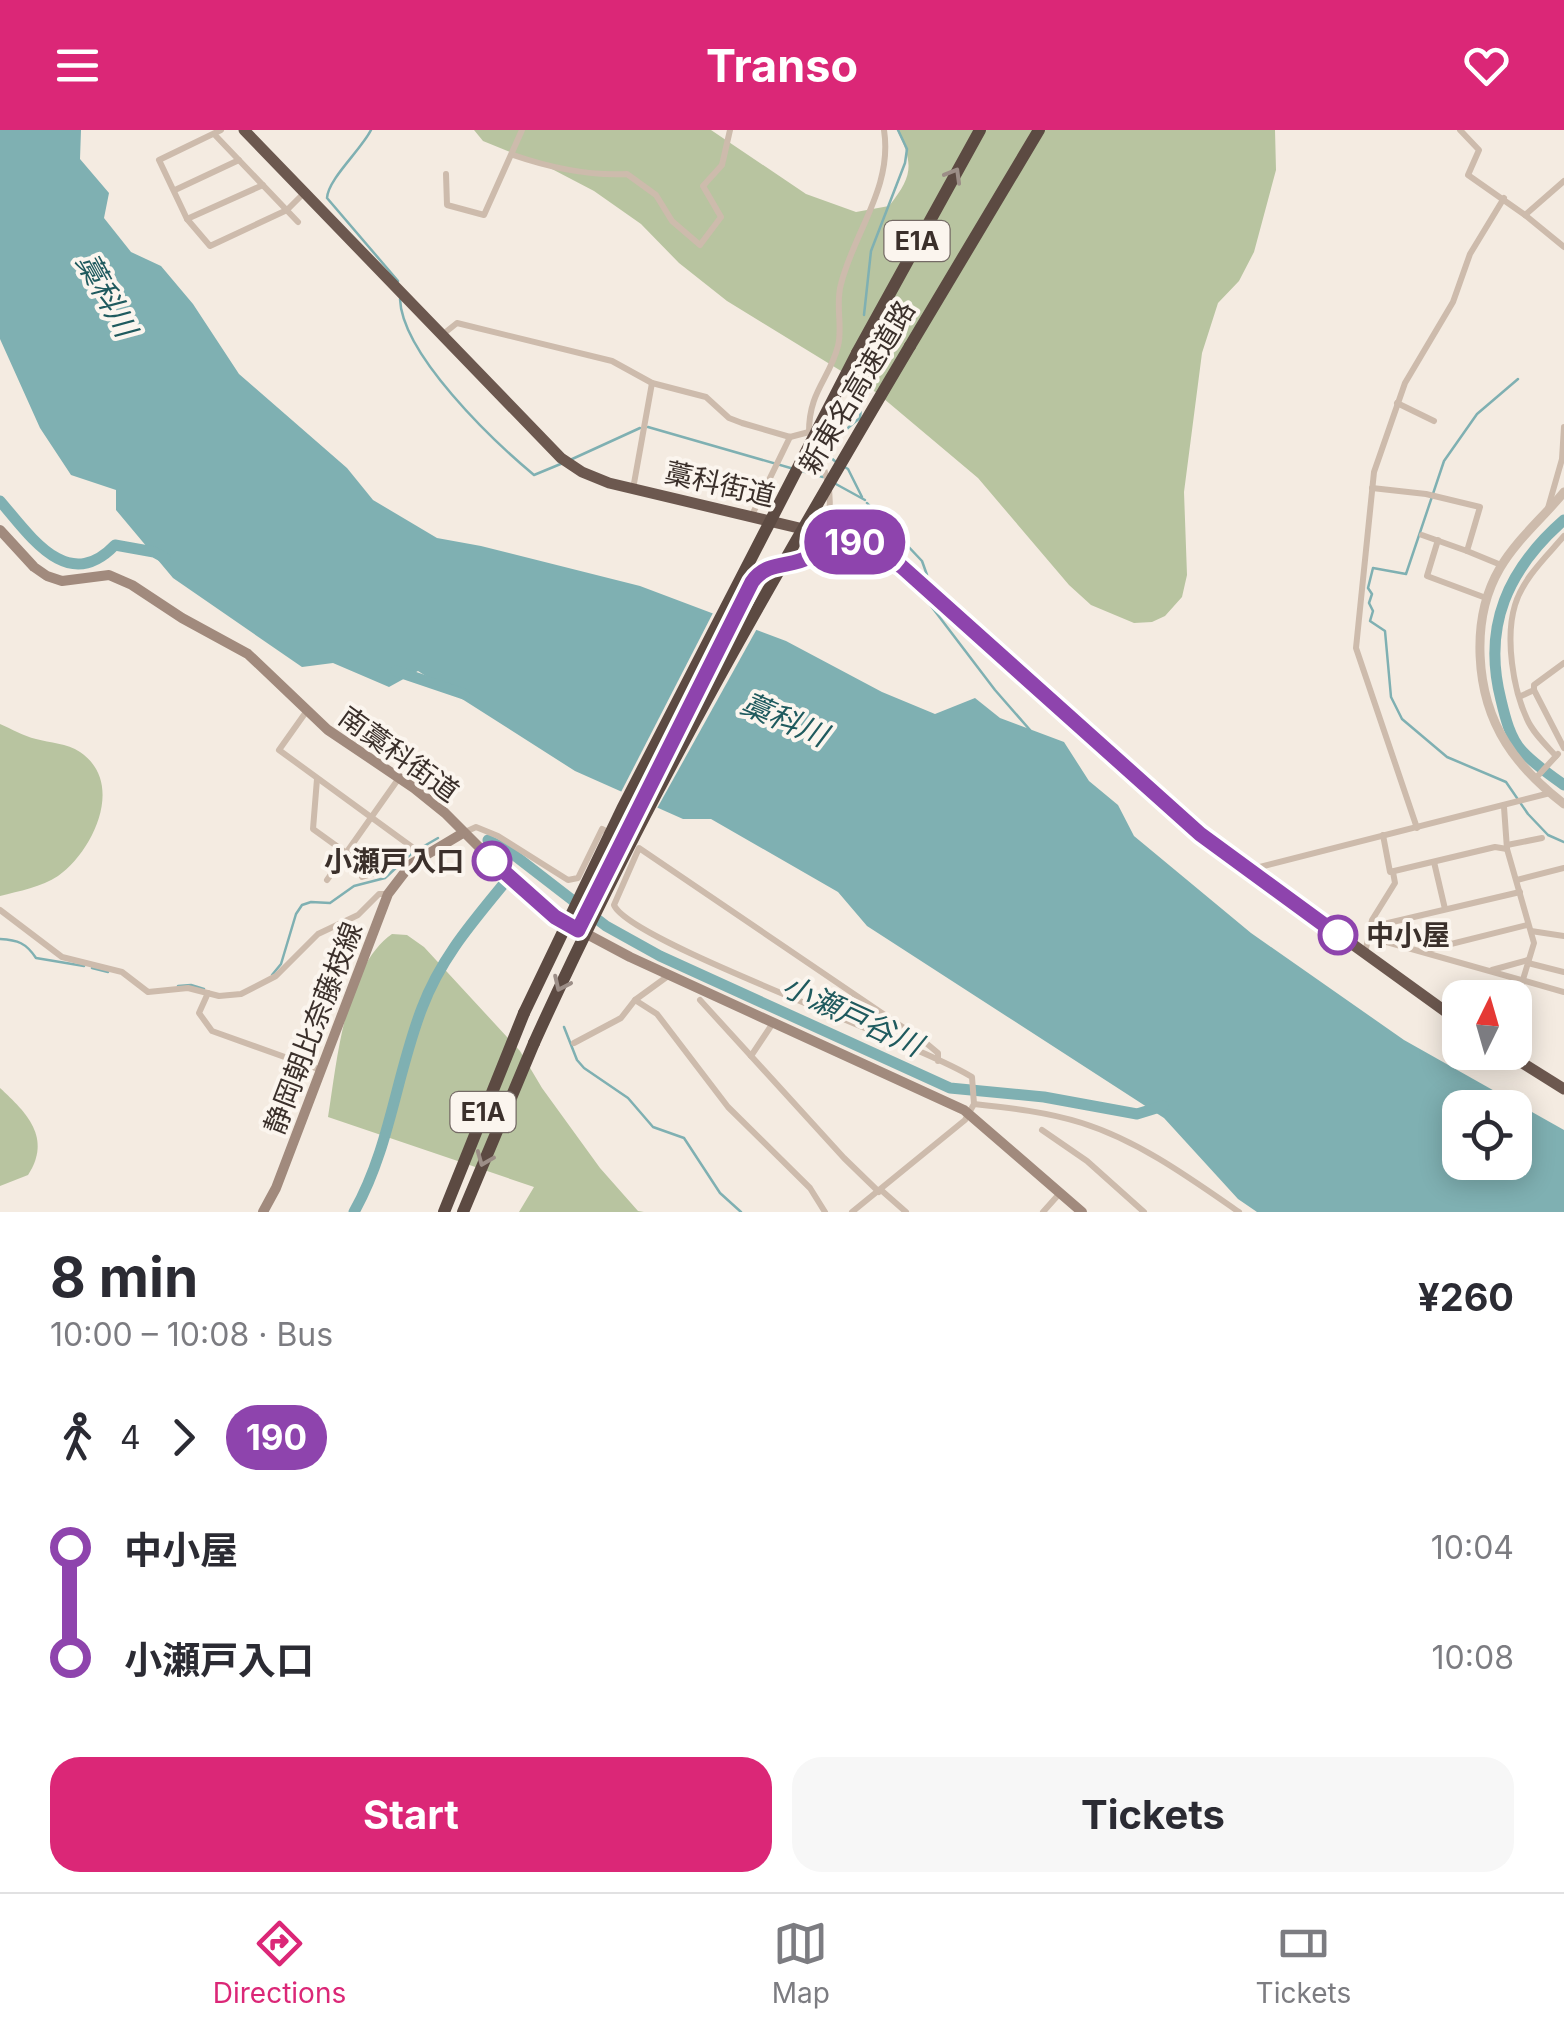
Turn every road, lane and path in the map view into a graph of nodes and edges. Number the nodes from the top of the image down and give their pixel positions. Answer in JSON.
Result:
{"nodes":[{"id":1,"x":244,"y":130,"type":"edge"},
{"id":2,"x":522,"y":130,"type":"edge"},
{"id":3,"x":730,"y":130,"type":"edge"},
{"id":4,"x":884,"y":130,"type":"edge"},
{"id":5,"x":980,"y":130,"type":"edge"},
{"id":6,"x":1039,"y":130,"type":"edge"},
{"id":7,"x":1460,"y":130,"type":"edge"},
{"id":8,"x":218,"y":132,"type":"edge"},
{"id":9,"x":513,"y":155,"type":"junction"},
{"id":10,"x":239,"y":160,"type":"junction"},
{"id":11,"x":446,"y":174,"type":"dead end"},
{"id":12,"x":1564,"y":181,"type":"edge"},
{"id":13,"x":264,"y":185,"type":"junction"},
{"id":14,"x":175,"y":190,"type":"junction"},
{"id":15,"x":304,"y":193,"type":"junction"},
{"id":16,"x":1504,"y":198,"type":"junction"},
{"id":17,"x":287,"y":210,"type":"junction"},
{"id":18,"x":1525,"y":214,"type":"junction"},
{"id":19,"x":187,"y":219,"type":"junction"},
{"id":20,"x":298,"y":222,"type":"dead end"},
{"id":21,"x":1564,"y":247,"type":"edge"},
{"id":22,"x":440,"y":336,"type":"junction"},
{"id":23,"x":652,"y":384,"type":"junction"},
{"id":24,"x":1397,"y":403,"type":"junction"},
{"id":25,"x":1434,"y":421,"type":"dead end"},
{"id":26,"x":1564,"y":428,"type":"edge"},
{"id":27,"x":809,"y":432,"type":"junction"},
{"id":28,"x":790,"y":437,"type":"junction"},
{"id":29,"x":1372,"y":488,"type":"junction"},
{"id":30,"x":633,"y":489,"type":"junction"},
{"id":31,"x":1564,"y":492,"type":"edge"},
{"id":32,"x":1546,"y":514,"type":"junction"},
{"id":33,"x":751,"y":518,"type":"junction"},
{"id":34,"x":0,"y":530,"type":"edge"},
{"id":35,"x":825,"y":534,"type":"junction"},
{"id":36,"x":1422,"y":534,"type":"dead end"},
{"id":37,"x":1564,"y":536,"type":"edge"},
{"id":38,"x":1438,"y":540,"type":"junction"},
{"id":39,"x":1467,"y":551,"type":"junction"},
{"id":40,"x":1501,"y":565,"type":"junction"},
{"id":41,"x":1486,"y":598,"type":"junction"},
{"id":42,"x":1564,"y":663,"type":"edge"},
{"id":43,"x":1534,"y":690,"type":"junction"},
{"id":44,"x":1521,"y":696,"type":"junction"},
{"id":45,"x":306,"y":712,"type":"junction"},
{"id":46,"x":1564,"y":749,"type":"edge"},
{"id":47,"x":1556,"y":756,"type":"junction"},
{"id":48,"x":317,"y":778,"type":"junction"},
{"id":49,"x":399,"y":778,"type":"junction"},
{"id":50,"x":1535,"y":778,"type":"junction"},
{"id":51,"x":1550,"y":793,"type":"junction"},
{"id":52,"x":1564,"y":804,"type":"edge"},
{"id":53,"x":1504,"y":807,"type":"junction"},
{"id":54,"x":372,"y":817,"type":"junction"},
{"id":55,"x":1417,"y":828,"type":"junction"},
{"id":56,"x":463,"y":832,"type":"junction"},
{"id":57,"x":1383,"y":836,"type":"junction"},
{"id":58,"x":1542,"y":838,"type":"dead end"},
{"id":59,"x":622,"y":840,"type":"junction"},
{"id":60,"x":1507,"y":847,"type":"junction"},
{"id":61,"x":639,"y":848,"type":"junction"},
{"id":62,"x":346,"y":853,"type":"junction"},
{"id":63,"x":1434,"y":862,"type":"junction"},
{"id":64,"x":1564,"y":868,"type":"edge"},
{"id":65,"x":1247,"y":870,"type":"junction"},
{"id":66,"x":1393,"y":872,"type":"junction"},
{"id":67,"x":374,"y":873,"type":"junction"},
{"id":68,"x":362,"y":877,"type":"dead end"},
{"id":69,"x":327,"y":880,"type":"dead end"},
{"id":70,"x":1517,"y":880,"type":"junction"},
{"id":71,"x":1520,"y":892,"type":"junction"},
{"id":72,"x":388,"y":894,"type":"junction"},
{"id":73,"x":1445,"y":909,"type":"junction"},
{"id":74,"x":0,"y":910,"type":"edge"},
{"id":75,"x":1371,"y":927,"type":"junction"},
{"id":76,"x":1529,"y":928,"type":"junction"},
{"id":77,"x":578,"y":930,"type":"junction"},
{"id":78,"x":1368,"y":936,"type":"junction"},
{"id":79,"x":1564,"y":936,"type":"edge"},
{"id":80,"x":1422,"y":952,"type":"junction"},
{"id":81,"x":1365,"y":954,"type":"junction"},
{"id":82,"x":1529,"y":961,"type":"junction"},
{"id":83,"x":1489,"y":970,"type":"junction"},
{"id":84,"x":1564,"y":972,"type":"edge"},
{"id":85,"x":669,"y":975,"type":"junction"},
{"id":86,"x":1522,"y":980,"type":"joint"},
{"id":87,"x":1532,"y":983,"type":"edge"},
{"id":88,"x":1564,"y":992,"type":"edge"},
{"id":89,"x":208,"y":994,"type":"junction"},
{"id":90,"x":634,"y":1000,"type":"junction"},
{"id":91,"x":700,"y":1000,"type":"dead end"},
{"id":92,"x":1442,"y":1009,"type":"edge"},
{"id":93,"x":773,"y":1022,"type":"junction"},
{"id":94,"x":574,"y":1044,"type":"dead end"},
{"id":95,"x":751,"y":1056,"type":"junction"},
{"id":96,"x":938,"y":1062,"type":"junction"},
{"id":97,"x":1532,"y":1069,"type":"edge"},
{"id":98,"x":321,"y":1070,"type":"junction"},
{"id":99,"x":498,"y":1075,"type":"junction"},
{"id":100,"x":1564,"y":1089,"type":"edge"},
{"id":101,"x":972,"y":1109,"type":"junction"},
{"id":102,"x":1042,"y":1130,"type":"dead end"},
{"id":103,"x":880,"y":1191,"type":"junction"},
{"id":104,"x":1060,"y":1193,"type":"junction"},
{"id":105,"x":263,"y":1212,"type":"edge"},
{"id":106,"x":435,"y":1212,"type":"edge"},
{"id":107,"x":444,"y":1212,"type":"edge"},
{"id":108,"x":463,"y":1212,"type":"edge"},
{"id":109,"x":825,"y":1212,"type":"edge"},
{"id":110,"x":852,"y":1212,"type":"edge"},
{"id":111,"x":906,"y":1212,"type":"edge"},
{"id":112,"x":1043,"y":1212,"type":"edge"},
{"id":113,"x":1082,"y":1212,"type":"edge"},
{"id":114,"x":1144,"y":1212,"type":"edge"},
{"id":115,"x":1238,"y":1212,"type":"edge"}],
"edges":[{"from":1,"to":15,"type":"highway","name":"藁科街道"},
{"from":2,"to":9,"type":"street"},
{"from":3,"to":9,"type":"street"},
{"from":4,"to":27,"type":"street"},
{"from":99,"to":5,"type":"highway","name":"新東名高速道路","number":"E1A","one_way":true,"bridge":true},
{"from":6,"to":108,"type":"highway","name":"新東名高速道路","number":"E1A","one_way":true,"bridge":true},
{"from":7,"to":16,"type":"street"},
{"from":8,"to":10,"type":"street"},
{"from":8,"to":14,"type":"street"},
{"from":9,"to":11,"type":"street"},
{"from":10,"to":13,"type":"street"},
{"from":10,"to":14,"type":"street"},
{"from":12,"to":18,"type":"street"},
{"from":13,"to":17,"type":"street"},
{"from":13,"to":19,"type":"street"},
{"from":14,"to":19,"type":"street"},
{"from":15,"to":17,"type":"street"},
{"from":15,"to":22,"type":"highway","name":"藁科街道"},
{"from":16,"to":18,"type":"street"},
{"from":16,"to":24,"type":"street"},
{"from":17,"to":19,"type":"street"},
{"from":17,"to":20,"type":"street"},
{"from":18,"to":21,"type":"street"},
{"from":22,"to":23,"type":"street"},
{"from":22,"to":30,"type":"highway","name":"藁科街道"},
{"from":23,"to":28,"type":"street"},
{"from":23,"to":30,"type":"street"},
{"from":24,"to":25,"type":"street"},
{"from":24,"to":29,"type":"street"},
{"from":26,"to":32,"type":"street"},
{"from":27,"to":28,"type":"street"},
{"from":27,"to":35,"type":"street"},
{"from":28,"to":33,"type":"street"},
{"from":29,"to":39,"type":"street"},
{"from":29,"to":55,"type":"street"},
{"from":30,"to":33,"type":"highway","name":"藁科街道"},
{"from":31,"to":32,"type":"street"},
{"from":32,"to":40,"type":"street"},
{"from":33,"to":35,"type":"highway","name":"藁科街道"},
{"from":34,"to":45,"type":"main road","name":"南藁科街道"},
{"from":35,"to":59,"type":"street"},
{"from":35,"to":65,"type":"highway","name":"藁科街道"},
{"from":36,"to":38,"type":"street"},
{"from":37,"to":44,"type":"street"},
{"from":38,"to":39,"type":"street"},
{"from":38,"to":41,"type":"street"},
{"from":39,"to":40,"type":"street"},
{"from":40,"to":41,"type":"street"},
{"from":41,"to":50,"type":"street"},
{"from":42,"to":43,"type":"street"},
{"from":43,"to":44,"type":"street"},
{"from":43,"to":46,"type":"street"},
{"from":44,"to":47,"type":"street"},
{"from":45,"to":48,"type":"street"},
{"from":45,"to":49,"type":"main road","name":"南藁科街道"},
{"from":46,"to":47,"type":"street"},
{"from":47,"to":50,"type":"street"},
{"from":48,"to":54,"type":"street"},
{"from":48,"to":62,"type":"street"},
{"from":49,"to":54,"type":"street"},
{"from":49,"to":56,"type":"main road","name":"南藁科街道"},
{"from":50,"to":51,"type":"street"},
{"from":51,"to":52,"type":"street"},
{"from":51,"to":53,"type":"street"},
{"from":53,"to":55,"type":"street"},
{"from":53,"to":60,"type":"street"},
{"from":54,"to":62,"type":"street"},
{"from":54,"to":67,"type":"street"},
{"from":55,"to":57,"type":"street"},
{"from":56,"to":59,"type":"street"},
{"from":56,"to":72,"type":"main road","name":"静岡朝比奈藤枝線"},
{"from":56,"to":77,"type":"main road","name":"南藁科街道"},
{"from":57,"to":65,"type":"street"},
{"from":57,"to":66,"type":"street"},
{"from":58,"to":60,"type":"street"},
{"from":59,"to":61,"type":"street"},
{"from":59,"to":77,"type":"street"},
{"from":60,"to":63,"type":"street"},
{"from":60,"to":70,"type":"street"},
{"from":61,"to":96,"type":"street"},
{"from":61,"to":96,"type":"street"},
{"from":62,"to":67,"type":"street"},
{"from":62,"to":69,"type":"street"},
{"from":63,"to":66,"type":"street"},
{"from":63,"to":73,"type":"street"},
{"from":64,"to":70,"type":"street"},
{"from":65,"to":81,"type":"highway","name":"藁科街道"},
{"from":66,"to":75,"type":"street"},
{"from":67,"to":68,"type":"street"},
{"from":70,"to":71,"type":"street"},
{"from":71,"to":73,"type":"street"},
{"from":71,"to":76,"type":"street"},
{"from":72,"to":89,"type":"street"},
{"from":72,"to":98,"type":"main road","name":"静岡朝比奈藤枝線"},
{"from":73,"to":75,"type":"street"},
{"from":74,"to":89,"type":"street"},
{"from":75,"to":78,"type":"street"},
{"from":76,"to":79,"type":"street"},
{"from":76,"to":80,"type":"street"},
{"from":76,"to":82,"type":"street"},
{"from":77,"to":85,"type":"main road","name":"南藁科街道"},
{"from":78,"to":80,"type":"street"},
{"from":78,"to":81,"type":"street"},
{"from":80,"to":83,"type":"street"},
{"from":81,"to":92,"type":"highway","name":"藁科街道"},
{"from":82,"to":83,"type":"street"},
{"from":82,"to":84,"type":"street"},
{"from":82,"to":86,"type":"street"},
{"from":83,"to":86,"type":"street"},
{"from":85,"to":90,"type":"street"},
{"from":85,"to":93,"type":"main road","name":"南藁科街道"},
{"from":87,"to":88,"type":"street"},
{"from":89,"to":98,"type":"street"},
{"from":90,"to":94,"type":"street"},
{"from":90,"to":109,"type":"street"},
{"from":91,"to":95,"type":"street"},
{"from":93,"to":95,"type":"street"},
{"from":93,"to":101,"type":"main road","name":"南藁科街道"},
{"from":95,"to":103,"type":"street"},
{"from":96,"to":101,"type":"street"},
{"from":97,"to":100,"type":"highway"},
{"from":98,"to":105,"type":"main road","name":"静岡朝比奈藤枝線"},
{"from":99,"to":106,"type":"highway"},
{"from":99,"to":107,"type":"highway","name":"新東名高速道路","number":"E1A"},
{"from":101,"to":103,"type":"street"},
{"from":101,"to":104,"type":"main road","name":"南藁科街道"},
{"from":101,"to":115,"type":"street"},
{"from":102,"to":114,"type":"street"},
{"from":103,"to":110,"type":"street"},
{"from":103,"to":111,"type":"street"},
{"from":104,"to":112,"type":"street"},
{"from":104,"to":113,"type":"main road","name":"南藁科街道"}]}
